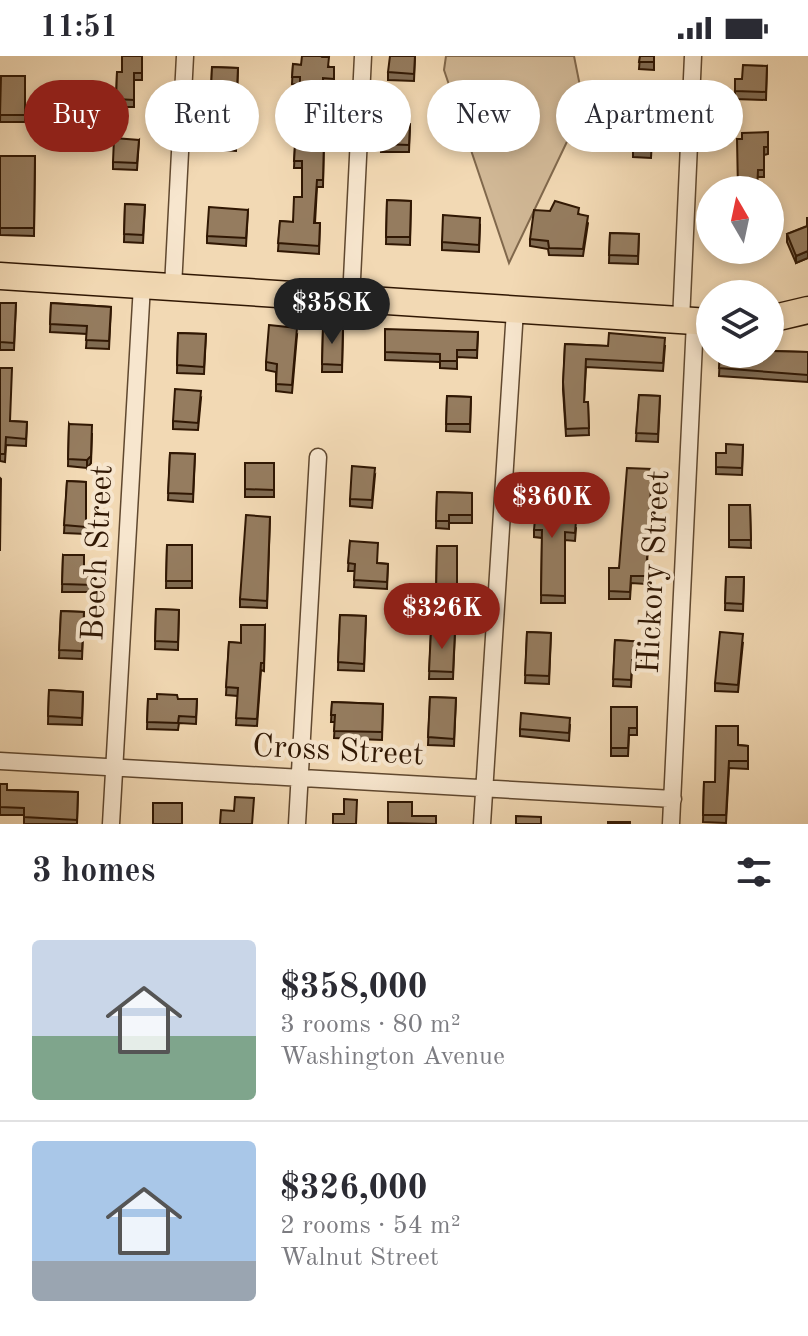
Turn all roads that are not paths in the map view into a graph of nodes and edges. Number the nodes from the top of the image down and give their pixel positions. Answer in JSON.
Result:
{"nodes":[{"id":1,"x":185,"y":56,"type":"edge"},
{"id":2,"x":363,"y":56,"type":"edge"},
{"id":3,"x":693,"y":56,"type":"edge"},
{"id":4,"x":0,"y":276,"type":"edge"},
{"id":5,"x":142,"y":285,"type":"junction"},
{"id":6,"x":173,"y":287,"type":"junction"},
{"id":7,"x":351,"y":299,"type":"junction"},
{"id":8,"x":515,"y":310,"type":"junction"},
{"id":9,"x":808,"y":310,"type":"edge"},
{"id":10,"x":784,"y":316,"type":"edge"},
{"id":11,"x":695,"y":322,"type":"edge"},
{"id":12,"x":318,"y":457,"type":"dead end"},
{"id":13,"x":0,"y":761,"type":"edge"},
{"id":14,"x":116,"y":768,"type":"junction"},
{"id":15,"x":300,"y":778,"type":"junction"},
{"id":16,"x":485,"y":788,"type":"junction"},
{"id":17,"x":673,"y":799,"type":"junction"},
{"id":18,"x":111,"y":824,"type":"edge"},
{"id":19,"x":297,"y":824,"type":"edge"},
{"id":20,"x":482,"y":824,"type":"edge"},
{"id":21,"x":671,"y":824,"type":"edge"}],
"edges":[{"from":1,"to":6,"type":"street"},
{"from":2,"to":7,"type":"street"},
{"from":3,"to":11,"type":"street","name":"Hickory Street"},
{"from":4,"to":5,"type":"main road"},
{"from":5,"to":6,"type":"main road"},
{"from":5,"to":14,"type":"street","name":"Beech Street"},
{"from":6,"to":7,"type":"main road"},
{"from":7,"to":8,"type":"main road"},
{"from":8,"to":11,"type":"main road"},
{"from":8,"to":16,"type":"street"},
{"from":9,"to":10,"type":"main road"},
{"from":11,"to":17,"type":"street","name":"Hickory Street"},
{"from":12,"to":15,"type":"street"},
{"from":13,"to":14,"type":"street","name":"Cross Street"},
{"from":14,"to":15,"type":"street","name":"Cross Street"},
{"from":14,"to":18,"type":"street","name":"Beech Street"},
{"from":15,"to":16,"type":"street","name":"Cross Street"},
{"from":15,"to":19,"type":"street"},
{"from":16,"to":17,"type":"street","name":"Cross Street"},
{"from":16,"to":20,"type":"street"},
{"from":17,"to":21,"type":"street","name":"Hickory Street"}]}
